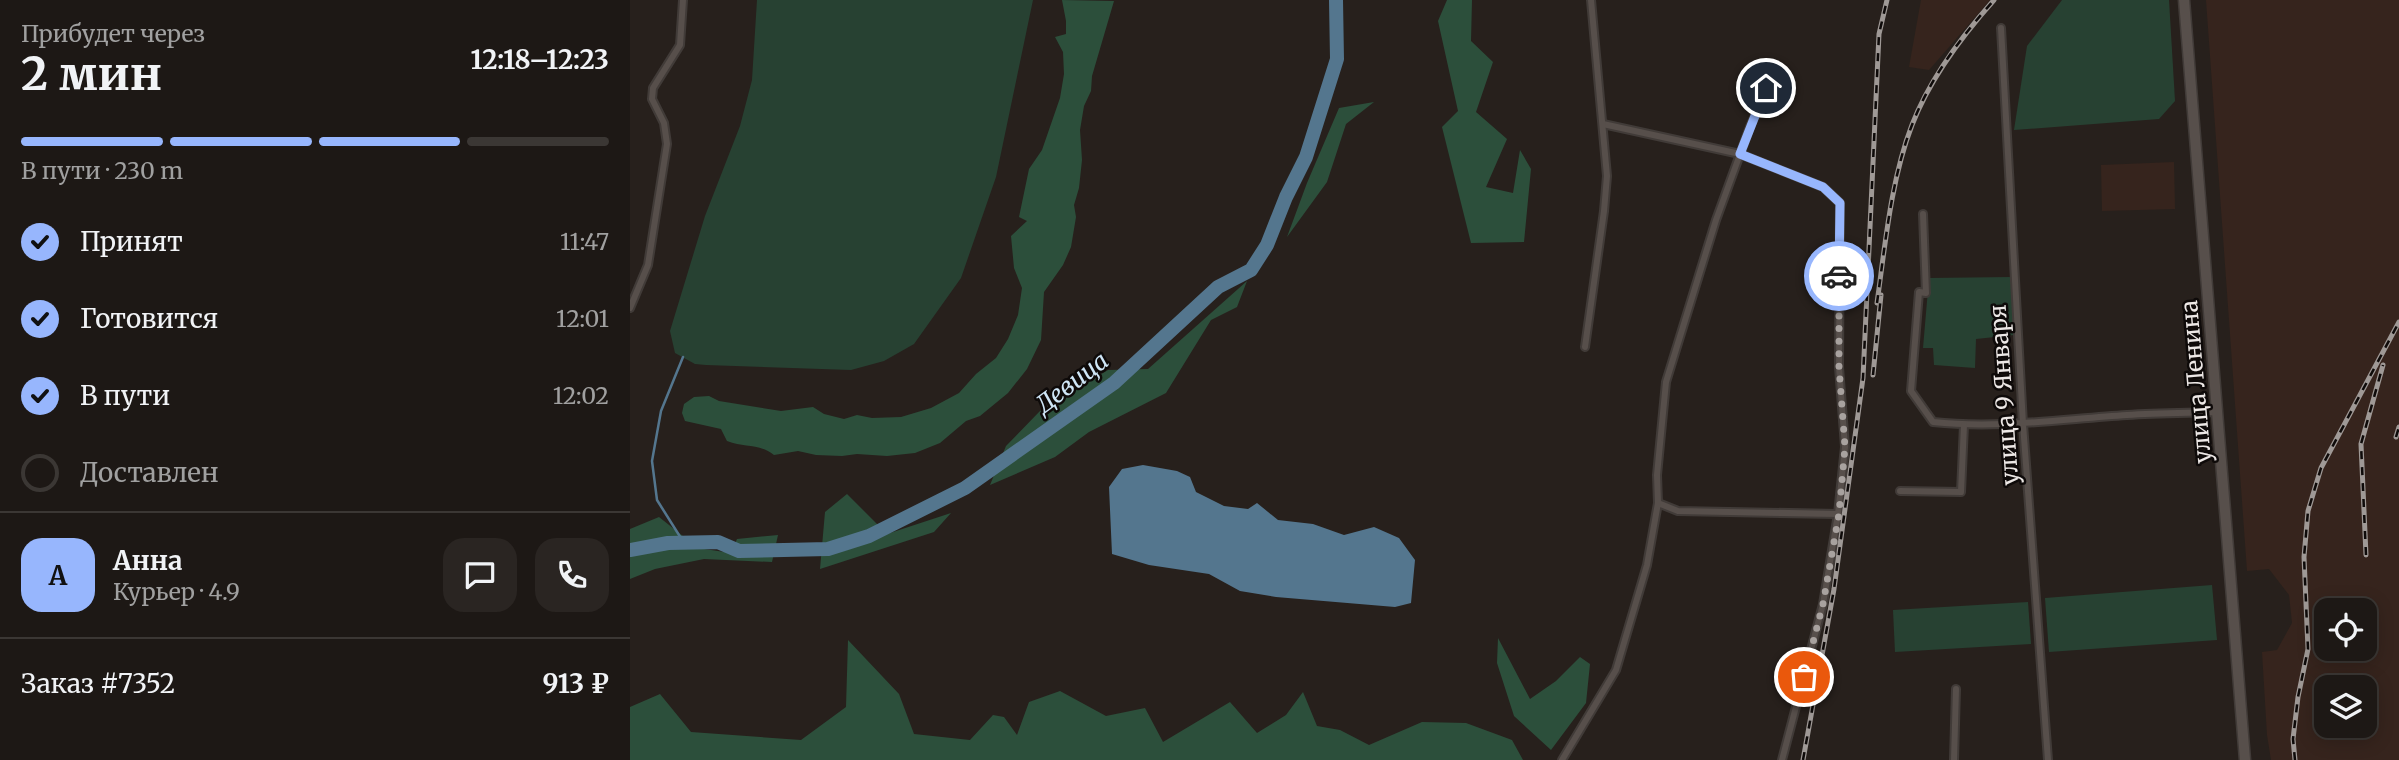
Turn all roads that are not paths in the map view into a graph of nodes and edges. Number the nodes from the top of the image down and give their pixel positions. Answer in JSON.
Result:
{"nodes":[{"id":1,"x":683,"y":0,"type":"edge"},
{"id":2,"x":1591,"y":0,"type":"edge"},
{"id":3,"x":2185,"y":0,"type":"edge"},
{"id":4,"x":2001,"y":28,"type":"dead end"},
{"id":5,"x":1775,"y":69,"type":"dead end"},
{"id":6,"x":1604,"y":124,"type":"junction"},
{"id":7,"x":1740,"y":154,"type":"junction"},
{"id":8,"x":1923,"y":214,"type":"dead end"},
{"id":9,"x":630,"y":308,"type":"edge"},
{"id":10,"x":1585,"y":347,"type":"dead end"},
{"id":11,"x":2218,"y":412,"type":"junction"},
{"id":12,"x":2023,"y":424,"type":"junction"},
{"id":13,"x":1964,"y":425,"type":"junction"},
{"id":14,"x":1900,"y":491,"type":"dead end"},
{"id":15,"x":1658,"y":503,"type":"junction"},
{"id":16,"x":1839,"y":514,"type":"junction"},
{"id":17,"x":1956,"y":688,"type":"dead end"},
{"id":18,"x":1562,"y":760,"type":"edge"},
{"id":19,"x":1782,"y":760,"type":"edge"},
{"id":20,"x":1954,"y":760,"type":"edge"},
{"id":21,"x":2048,"y":760,"type":"edge"},
{"id":22,"x":2245,"y":760,"type":"edge"}],
"edges":[{"from":1,"to":9,"type":"street"},
{"from":2,"to":6,"type":"street"},
{"from":3,"to":11,"type":"street","name":"улица Ленина"},
{"from":4,"to":12,"type":"street","name":"улица 9 Января"},
{"from":5,"to":7,"type":"street"},
{"from":6,"to":7,"type":"street"},
{"from":6,"to":10,"type":"street"},
{"from":7,"to":15,"type":"street"},
{"from":7,"to":16,"type":"street"},
{"from":8,"to":13,"type":"street"},
{"from":11,"to":12,"type":"street"},
{"from":11,"to":22,"type":"street","name":"улица Ленина"},
{"from":12,"to":13,"type":"street"},
{"from":12,"to":21,"type":"street","name":"улица 9 Января"},
{"from":13,"to":14,"type":"street"},
{"from":15,"to":16,"type":"street"},
{"from":15,"to":18,"type":"street"},
{"from":16,"to":19,"type":"street"},
{"from":17,"to":20,"type":"street"}]}
